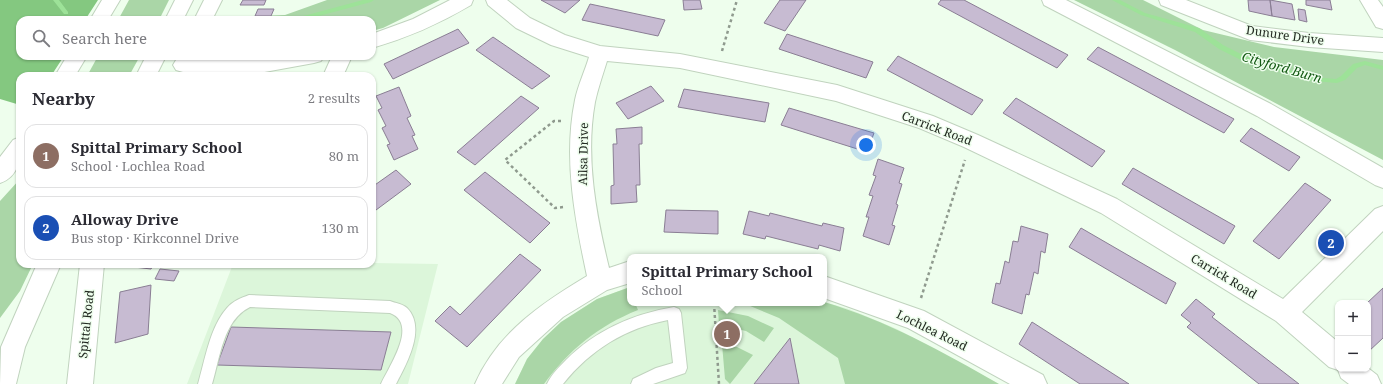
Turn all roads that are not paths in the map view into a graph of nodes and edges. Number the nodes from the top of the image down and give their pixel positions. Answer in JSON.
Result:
{"nodes":[{"id":1,"x":111,"y":0,"type":"edge"},
{"id":2,"x":184,"y":0,"type":"edge"},
{"id":3,"x":213,"y":0,"type":"edge"},
{"id":4,"x":464,"y":0,"type":"edge"},
{"id":5,"x":495,"y":0,"type":"edge"},
{"id":6,"x":1051,"y":0,"type":"edge"},
{"id":7,"x":1168,"y":0,"type":"edge"},
{"id":8,"x":1369,"y":0,"type":"edge"},
{"id":9,"x":101,"y":16,"type":"edge"},
{"id":10,"x":176,"y":16,"type":"edge"},
{"id":11,"x":206,"y":16,"type":"edge"},
{"id":12,"x":1383,"y":22,"type":"edge"},
{"id":13,"x":376,"y":41,"type":"edge"},
{"id":14,"x":1383,"y":45,"type":"edge"},
{"id":15,"x":600,"y":53,"type":"junction"},
{"id":16,"x":75,"y":60,"type":"edge"},
{"id":17,"x":154,"y":60,"type":"edge"},
{"id":18,"x":292,"y":60,"type":"edge"},
{"id":19,"x":340,"y":60,"type":"edge"},
{"id":20,"x":182,"y":66,"type":"edge"},
{"id":21,"x":67,"y":72,"type":"edge"},
{"id":22,"x":148,"y":72,"type":"edge"},
{"id":23,"x":335,"y":72,"type":"edge"},
{"id":24,"x":16,"y":152,"type":"edge"},
{"id":25,"x":0,"y":174,"type":"edge"},
{"id":26,"x":1383,"y":179,"type":"edge"},
{"id":27,"x":1383,"y":216,"type":"edge"},
{"id":28,"x":47,"y":268,"type":"edge"},
{"id":29,"x":92,"y":268,"type":"edge"},
{"id":30,"x":627,"y":273,"type":"edge"},
{"id":31,"x":600,"y":281,"type":"junction"},
{"id":32,"x":827,"y":288,"type":"edge"},
{"id":33,"x":1285,"y":313,"type":"junction"},
{"id":34,"x":1335,"y":355,"type":"edge"},
{"id":35,"x":1354,"y":372,"type":"edge"},
{"id":36,"x":3,"y":384,"type":"edge"},
{"id":37,"x":80,"y":384,"type":"edge"},
{"id":38,"x":205,"y":384,"type":"edge"},
{"id":39,"x":388,"y":384,"type":"edge"},
{"id":40,"x":488,"y":384,"type":"edge"},
{"id":41,"x":554,"y":384,"type":"edge"},
{"id":42,"x":638,"y":384,"type":"edge"},
{"id":43,"x":1034,"y":384,"type":"edge"},
{"id":44,"x":1368,"y":384,"type":"edge"}],
"edges":[{"from":1,"to":9,"type":"street"},
{"from":2,"to":10,"type":"street"},
{"from":3,"to":11,"type":"street"},
{"from":4,"to":13,"type":"street"},
{"from":5,"to":15,"type":"street","name":"Carrick Road"},
{"from":6,"to":26,"type":"street"},
{"from":7,"to":14,"type":"street","name":"Dunure Drive"},
{"from":8,"to":12,"type":"street"},
{"from":15,"to":31,"type":"street","name":"Ailsa Drive"},
{"from":15,"to":33,"type":"street","name":"Carrick Road"},
{"from":16,"to":21,"type":"street"},
{"from":17,"to":22,"type":"street"},
{"from":18,"to":20,"type":"street"},
{"from":19,"to":23,"type":"street"},
{"from":24,"to":25,"type":"street"},
{"from":27,"to":33,"type":"street"},
{"from":28,"to":36,"type":"street"},
{"from":29,"to":37,"type":"street","name":"Spittal Road"},
{"from":30,"to":31,"type":"street"},
{"from":31,"to":40,"type":"street"},
{"from":32,"to":43,"type":"street","name":"Lochlea Road"},
{"from":33,"to":34,"type":"street","name":"Carrick Road"},
{"from":35,"to":44,"type":"street"},
{"from":38,"to":39,"type":"lane"},
{"from":41,"to":42,"type":"lane"}]}
